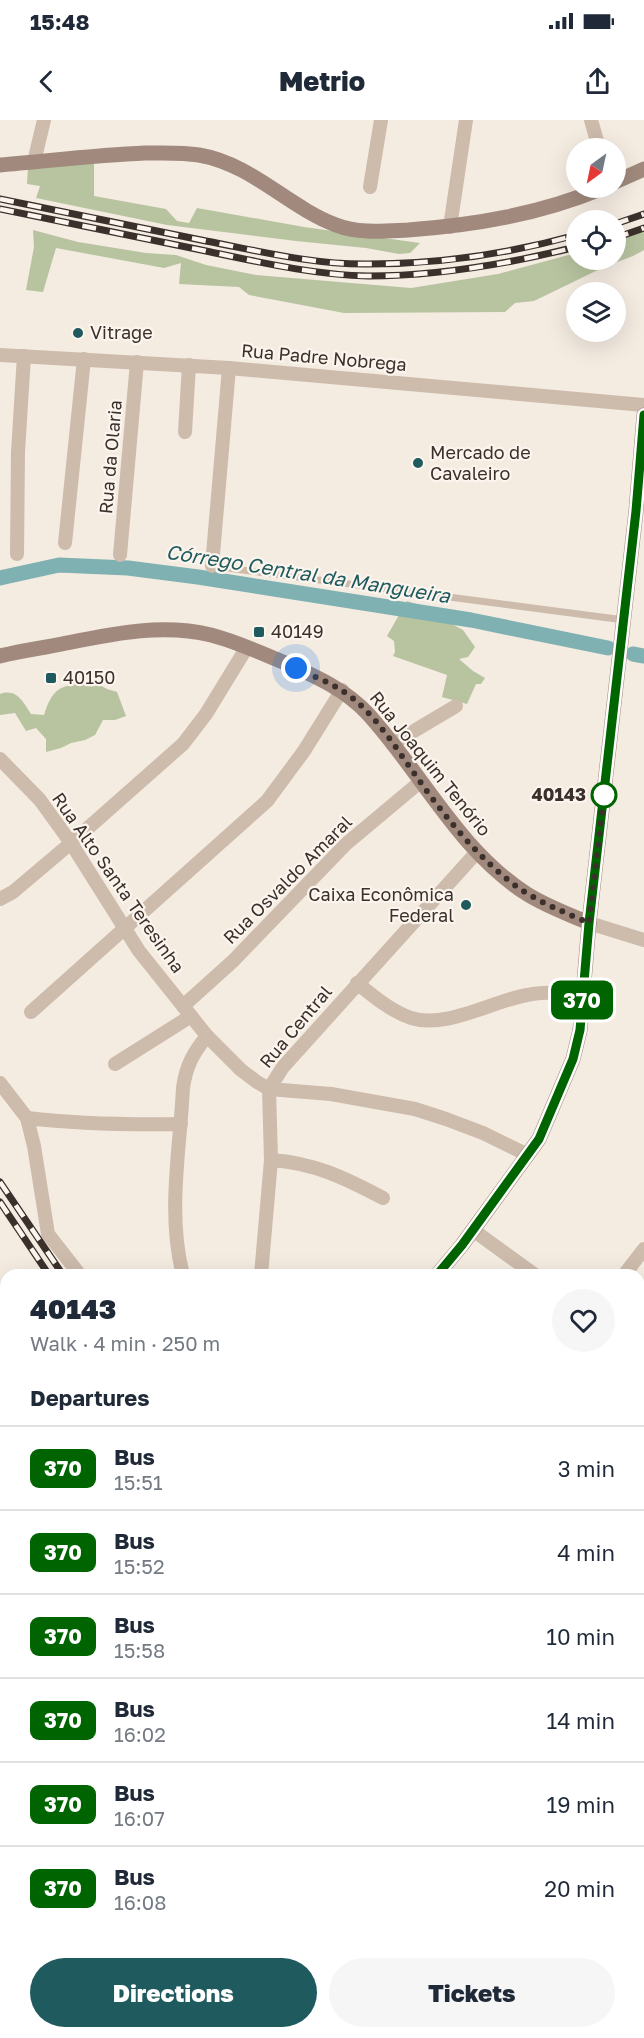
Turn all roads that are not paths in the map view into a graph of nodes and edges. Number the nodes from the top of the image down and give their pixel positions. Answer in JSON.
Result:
{"nodes":[{"id":1,"x":44,"y":120,"type":"edge"},
{"id":2,"x":381,"y":120,"type":"edge"},
{"id":3,"x":466,"y":120,"type":"edge"},
{"id":4,"x":591,"y":120,"type":"edge"},
{"id":5,"x":596,"y":138,"type":"edge"},
{"id":6,"x":34,"y":162,"type":"junction"},
{"id":7,"x":0,"y":165,"type":"edge"},
{"id":8,"x":644,"y":169,"type":"edge"},
{"id":9,"x":626,"y":177,"type":"edge"},
{"id":10,"x":370,"y":187,"type":"dead end"},
{"id":11,"x":575,"y":198,"type":"edge"},
{"id":12,"x":450,"y":227,"type":"junction"},
{"id":13,"x":0,"y":355,"type":"edge"},
{"id":14,"x":24,"y":356,"type":"junction"},
{"id":15,"x":84,"y":359,"type":"junction"},
{"id":16,"x":137,"y":362,"type":"junction"},
{"id":17,"x":189,"y":365,"type":"junction"},
{"id":18,"x":229,"y":368,"type":"junction"},
{"id":19,"x":644,"y":415,"type":"edge"},
{"id":20,"x":185,"y":432,"type":"dead end"},
{"id":21,"x":640,"y":509,"type":"edge"},
{"id":22,"x":65,"y":543,"type":"dead end"},
{"id":23,"x":17,"y":554,"type":"dead end"},
{"id":24,"x":120,"y":555,"type":"dead end"},
{"id":25,"x":212,"y":566,"type":"joint"},
{"id":26,"x":624,"y":620,"type":"junction"},
{"id":27,"x":247,"y":647,"type":"junction"},
{"id":28,"x":0,"y":656,"type":"edge"},
{"id":29,"x":342,"y":690,"type":"junction"},
{"id":30,"x":456,"y":706,"type":"dead end"},
{"id":31,"x":392,"y":744,"type":"junction"},
{"id":32,"x":0,"y":759,"type":"edge"},
{"id":33,"x":420,"y":782,"type":"junction"},
{"id":34,"x":71,"y":843,"type":"junction"},
{"id":35,"x":477,"y":852,"type":"junction"},
{"id":36,"x":0,"y":899,"type":"edge"},
{"id":37,"x":589,"y":923,"type":"junction"},
{"id":38,"x":125,"y":926,"type":"junction"},
{"id":39,"x":644,"y":940,"type":"edge"},
{"id":40,"x":357,"y":983,"type":"junction"},
{"id":41,"x":583,"y":993,"type":"junction"},
{"id":42,"x":187,"y":1011,"type":"junction"},
{"id":43,"x":31,"y":1012,"type":"dead end"},
{"id":44,"x":207,"y":1036,"type":"junction"},
{"id":45,"x":115,"y":1064,"type":"dead end"},
{"id":46,"x":0,"y":1083,"type":"edge"},
{"id":47,"x":269,"y":1089,"type":"junction"},
{"id":48,"x":27,"y":1119,"type":"junction"},
{"id":49,"x":181,"y":1124,"type":"junction"},
{"id":50,"x":528,"y":1155,"type":"junction"},
{"id":51,"x":271,"y":1160,"type":"junction"},
{"id":52,"x":383,"y":1198,"type":"dead end"},
{"id":53,"x":473,"y":1230,"type":"junction"},
{"id":54,"x":644,"y":1249,"type":"edge"},
{"id":55,"x":75,"y":1269,"type":"edge"},
{"id":56,"x":182,"y":1269,"type":"edge"},
{"id":57,"x":262,"y":1269,"type":"edge"},
{"id":58,"x":442,"y":1269,"type":"edge"},
{"id":59,"x":527,"y":1269,"type":"edge"},
{"id":60,"x":629,"y":1269,"type":"edge"}],
"edges":[{"from":1,"to":6,"type":"street"},
{"from":2,"to":10,"type":"street"},
{"from":3,"to":12,"type":"street"},
{"from":4,"to":5,"type":"street"},
{"from":6,"to":7,"type":"street"},
{"from":6,"to":12,"type":"street"},
{"from":8,"to":9,"type":"street"},
{"from":11,"to":12,"type":"street"},
{"from":13,"to":14,"type":"street","name":"Rua Padre Nobrega"},
{"from":14,"to":15,"type":"street","name":"Rua Padre Nobrega"},
{"from":14,"to":23,"type":"street"},
{"from":15,"to":16,"type":"street","name":"Rua Padre Nobrega"},
{"from":15,"to":22,"type":"street"},
{"from":16,"to":17,"type":"street","name":"Rua Padre Nobrega"},
{"from":16,"to":24,"type":"street","name":"Rua da Olaria"},
{"from":17,"to":18,"type":"street","name":"Rua Padre Nobrega"},
{"from":17,"to":20,"type":"street"},
{"from":18,"to":19,"type":"street","name":"Rua Padre Nobrega"},
{"from":18,"to":25,"type":"street"},
{"from":19,"to":21,"type":"street"},
{"from":21,"to":26,"type":"street"},
{"from":25,"to":26,"type":"lane"},
{"from":26,"to":37,"type":"street"},
{"from":27,"to":28,"type":"street","name":"Rua Joaquim Tenório"},
{"from":27,"to":29,"type":"street","name":"Rua Joaquim Tenório"},
{"from":27,"to":34,"type":"street"},
{"from":29,"to":31,"type":"street","name":"Rua Joaquim Tenório"},
{"from":29,"to":38,"type":"street"},
{"from":30,"to":31,"type":"street"},
{"from":31,"to":33,"type":"street","name":"Rua Joaquim Tenório"},
{"from":32,"to":34,"type":"street","name":"Rua Alto Santa Teresinha"},
{"from":33,"to":35,"type":"street","name":"Rua Joaquim Tenório"},
{"from":33,"to":42,"type":"street","name":"Rua Osvaldo Amaral"},
{"from":34,"to":36,"type":"street"},
{"from":34,"to":38,"type":"street","name":"Rua Alto Santa Teresinha"},
{"from":35,"to":37,"type":"street","name":"Rua Joaquim Tenório"},
{"from":35,"to":40,"type":"street","name":"Rua Central"},
{"from":37,"to":39,"type":"street","name":"Rua Joaquim Tenório"},
{"from":37,"to":41,"type":"street"},
{"from":38,"to":42,"type":"street","name":"Rua Alto Santa Teresinha"},
{"from":38,"to":43,"type":"street"},
{"from":40,"to":41,"type":"street"},
{"from":40,"to":47,"type":"street","name":"Rua Central"},
{"from":41,"to":50,"type":"street"},
{"from":42,"to":44,"type":"street","name":"Rua Alto Santa Teresinha"},
{"from":42,"to":45,"type":"street","name":"Rua Osvaldo Amaral"},
{"from":44,"to":47,"type":"street","name":"Rua Alto Santa Teresinha"},
{"from":44,"to":49,"type":"street"},
{"from":46,"to":48,"type":"street"},
{"from":47,"to":50,"type":"street","name":"Rua Alto Santa Teresinha"},
{"from":47,"to":51,"type":"street","name":"Rua Central"},
{"from":48,"to":49,"type":"street"},
{"from":48,"to":55,"type":"street"},
{"from":49,"to":56,"type":"street"},
{"from":50,"to":53,"type":"street"},
{"from":51,"to":52,"type":"street"},
{"from":51,"to":57,"type":"street","name":"Rua Central"},
{"from":53,"to":58,"type":"street"},
{"from":53,"to":59,"type":"street"},
{"from":54,"to":60,"type":"street"}]}
